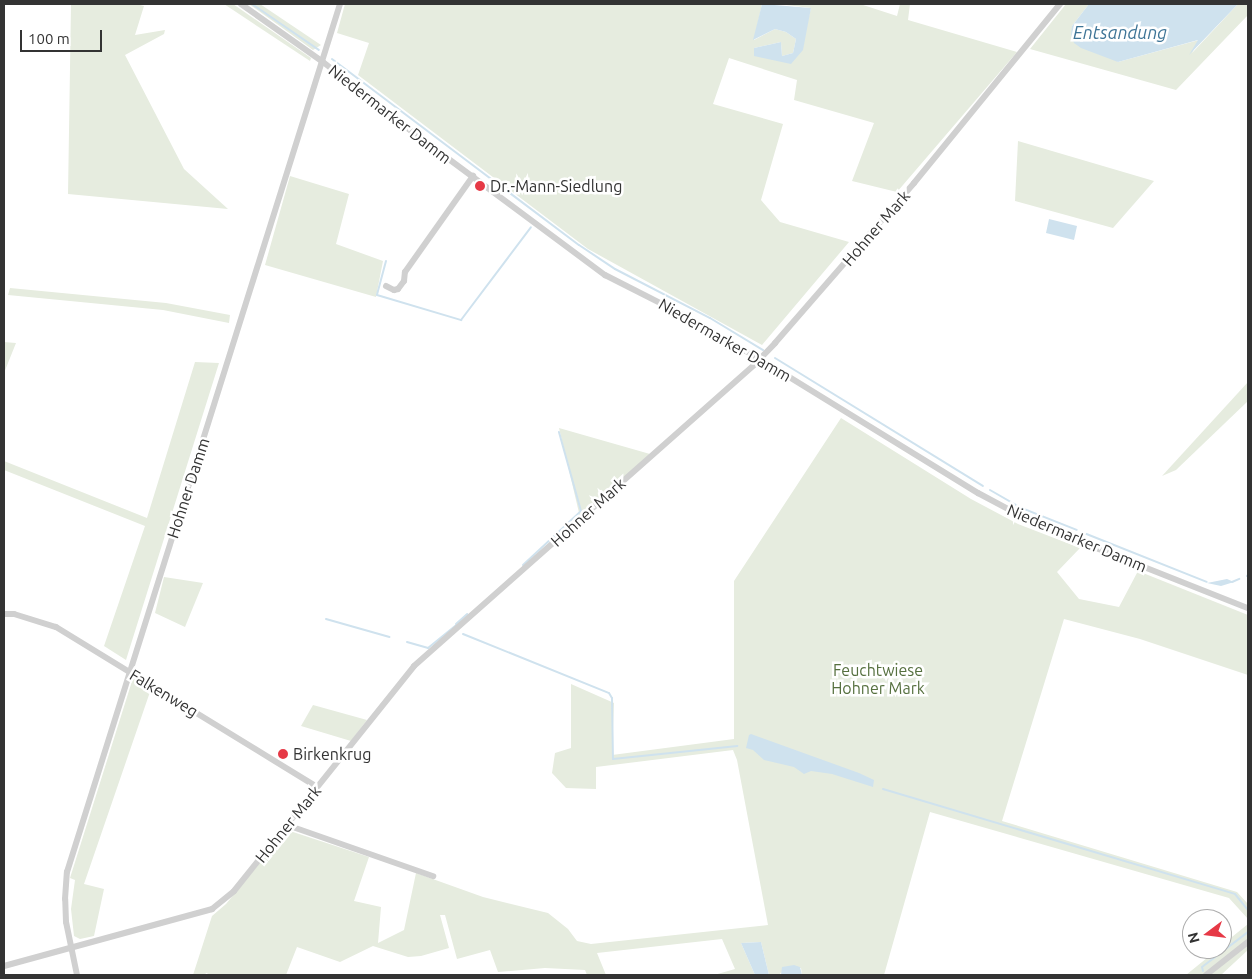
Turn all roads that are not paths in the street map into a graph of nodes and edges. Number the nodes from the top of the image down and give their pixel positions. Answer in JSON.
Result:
{"nodes":[{"id":1,"x":241,"y":4,"type":"edge"},
{"id":2,"x":340,"y":4,"type":"edge"},
{"id":3,"x":1060,"y":4,"type":"edge"},
{"id":4,"x":323,"y":62,"type":"junction"},
{"id":5,"x":473,"y":176,"type":"junction"},
{"id":6,"x":386,"y":286,"type":"dead end"},
{"id":7,"x":760,"y":359,"type":"junction"},
{"id":8,"x":1248,"y":608,"type":"edge"},
{"id":9,"x":4,"y":614,"type":"edge"},
{"id":10,"x":130,"y":672,"type":"junction"},
{"id":11,"x":317,"y":787,"type":"junction"},
{"id":12,"x":287,"y":825,"type":"junction"},
{"id":13,"x":433,"y":876,"type":"dead end"},
{"id":14,"x":1248,"y":942,"type":"edge"},
{"id":15,"x":71,"y":947,"type":"junction"},
{"id":16,"x":4,"y":966,"type":"edge"},
{"id":17,"x":77,"y":975,"type":"edge"},
{"id":18,"x":1206,"y":975,"type":"edge"}],
"edges":[{"from":1,"to":4,"type":"street","name":"Niedermarker Damm"},
{"from":2,"to":4,"type":"street","name":"Hohner Damm"},
{"from":3,"to":7,"type":"street","name":"Hohner Mark"},
{"from":4,"to":5,"type":"street","name":"Niedermarker Damm"},
{"from":4,"to":10,"type":"street","name":"Hohner Damm"},
{"from":5,"to":6,"type":"street"},
{"from":5,"to":7,"type":"street","name":"Niedermarker Damm"},
{"from":7,"to":8,"type":"street","name":"Niedermarker Damm"},
{"from":7,"to":11,"type":"street","name":"Hohner Mark"},
{"from":9,"to":10,"type":"street","name":"Falkenweg"},
{"from":10,"to":11,"type":"street","name":"Falkenweg"},
{"from":10,"to":15,"type":"street","name":"Hohner Damm"},
{"from":11,"to":12,"type":"street","name":"Hohner Mark"},
{"from":12,"to":13,"type":"street"},
{"from":12,"to":15,"type":"street","name":"Hohner Mark"},
{"from":14,"to":18,"type":"street"},
{"from":15,"to":16,"type":"street","name":"Hohner Mark"},
{"from":15,"to":17,"type":"street","name":"Hohner Damm"}]}
